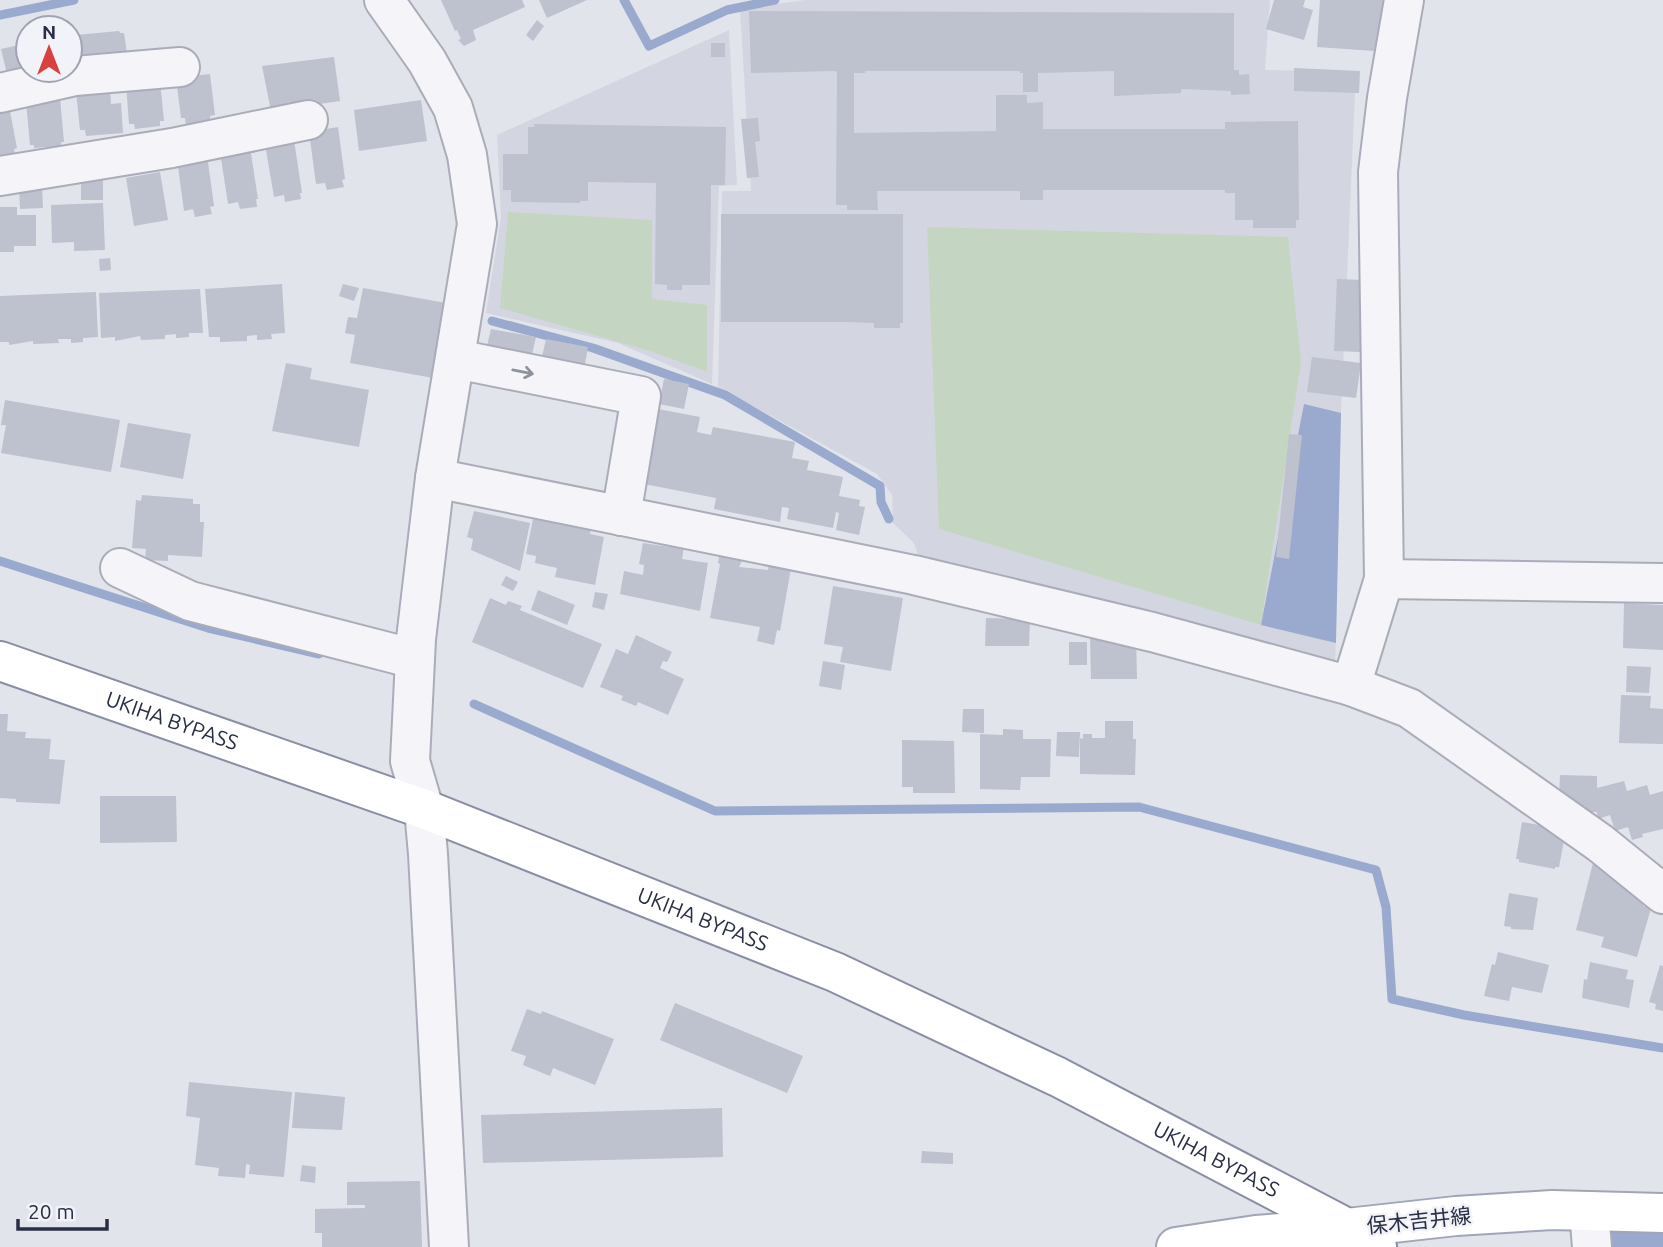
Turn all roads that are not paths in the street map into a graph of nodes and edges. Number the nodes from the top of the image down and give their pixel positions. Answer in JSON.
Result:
{"nodes":[{"id":1,"x":383,"y":0,"type":"edge"},
{"id":2,"x":1404,"y":0,"type":"edge"},
{"id":3,"x":180,"y":67,"type":"dead end"},
{"id":4,"x":0,"y":93,"type":"edge"},
{"id":5,"x":308,"y":120,"type":"dead end"},
{"id":6,"x":0,"y":176,"type":"edge"},
{"id":7,"x":456,"y":359,"type":"junction"},
{"id":8,"x":435,"y":478,"type":"junction"},
{"id":9,"x":621,"y":516,"type":"junction"},
{"id":10,"x":120,"y":568,"type":"dead end"},
{"id":11,"x":1384,"y":579,"type":"junction"},
{"id":12,"x":1663,"y":583,"type":"edge"},
{"id":13,"x":415,"y":659,"type":"junction"},
{"id":14,"x":0,"y":660,"type":"edge"},
{"id":15,"x":1351,"y":687,"type":"junction"},
{"id":16,"x":424,"y":810,"type":"junction"},
{"id":17,"x":1663,"y":894,"type":"edge"},
{"id":18,"x":1663,"y":1213,"type":"edge"},
{"id":19,"x":1590,"y":1229,"type":"edge"},
{"id":20,"x":1362,"y":1238,"type":"edge"},
{"id":21,"x":449,"y":1247,"type":"edge"},
{"id":22,"x":1176,"y":1247,"type":"edge"}],
"edges":[{"from":1,"to":7,"type":"street"},
{"from":2,"to":11,"type":"street"},
{"from":3,"to":4,"type":"street"},
{"from":5,"to":6,"type":"street"},
{"from":7,"to":8,"type":"street"},
{"from":7,"to":9,"type":"street","one_way":true},
{"from":8,"to":9,"type":"street"},
{"from":8,"to":13,"type":"street"},
{"from":9,"to":15,"type":"street"},
{"from":10,"to":13,"type":"street"},
{"from":11,"to":12,"type":"street"},
{"from":11,"to":15,"type":"street"},
{"from":13,"to":16,"type":"street"},
{"from":14,"to":16,"type":"main road","name":"UKIHA BYPASS"},
{"from":15,"to":17,"type":"street"},
{"from":16,"to":20,"type":"main road","name":"UKIHA BYPASS"},
{"from":16,"to":21,"type":"street"},
{"from":18,"to":19,"type":"main road","name":"保木吉井線"},
{"from":19,"to":20,"type":"main road","name":"保木吉井線"},
{"from":20,"to":22,"type":"main road","name":"保木吉井線"}]}
